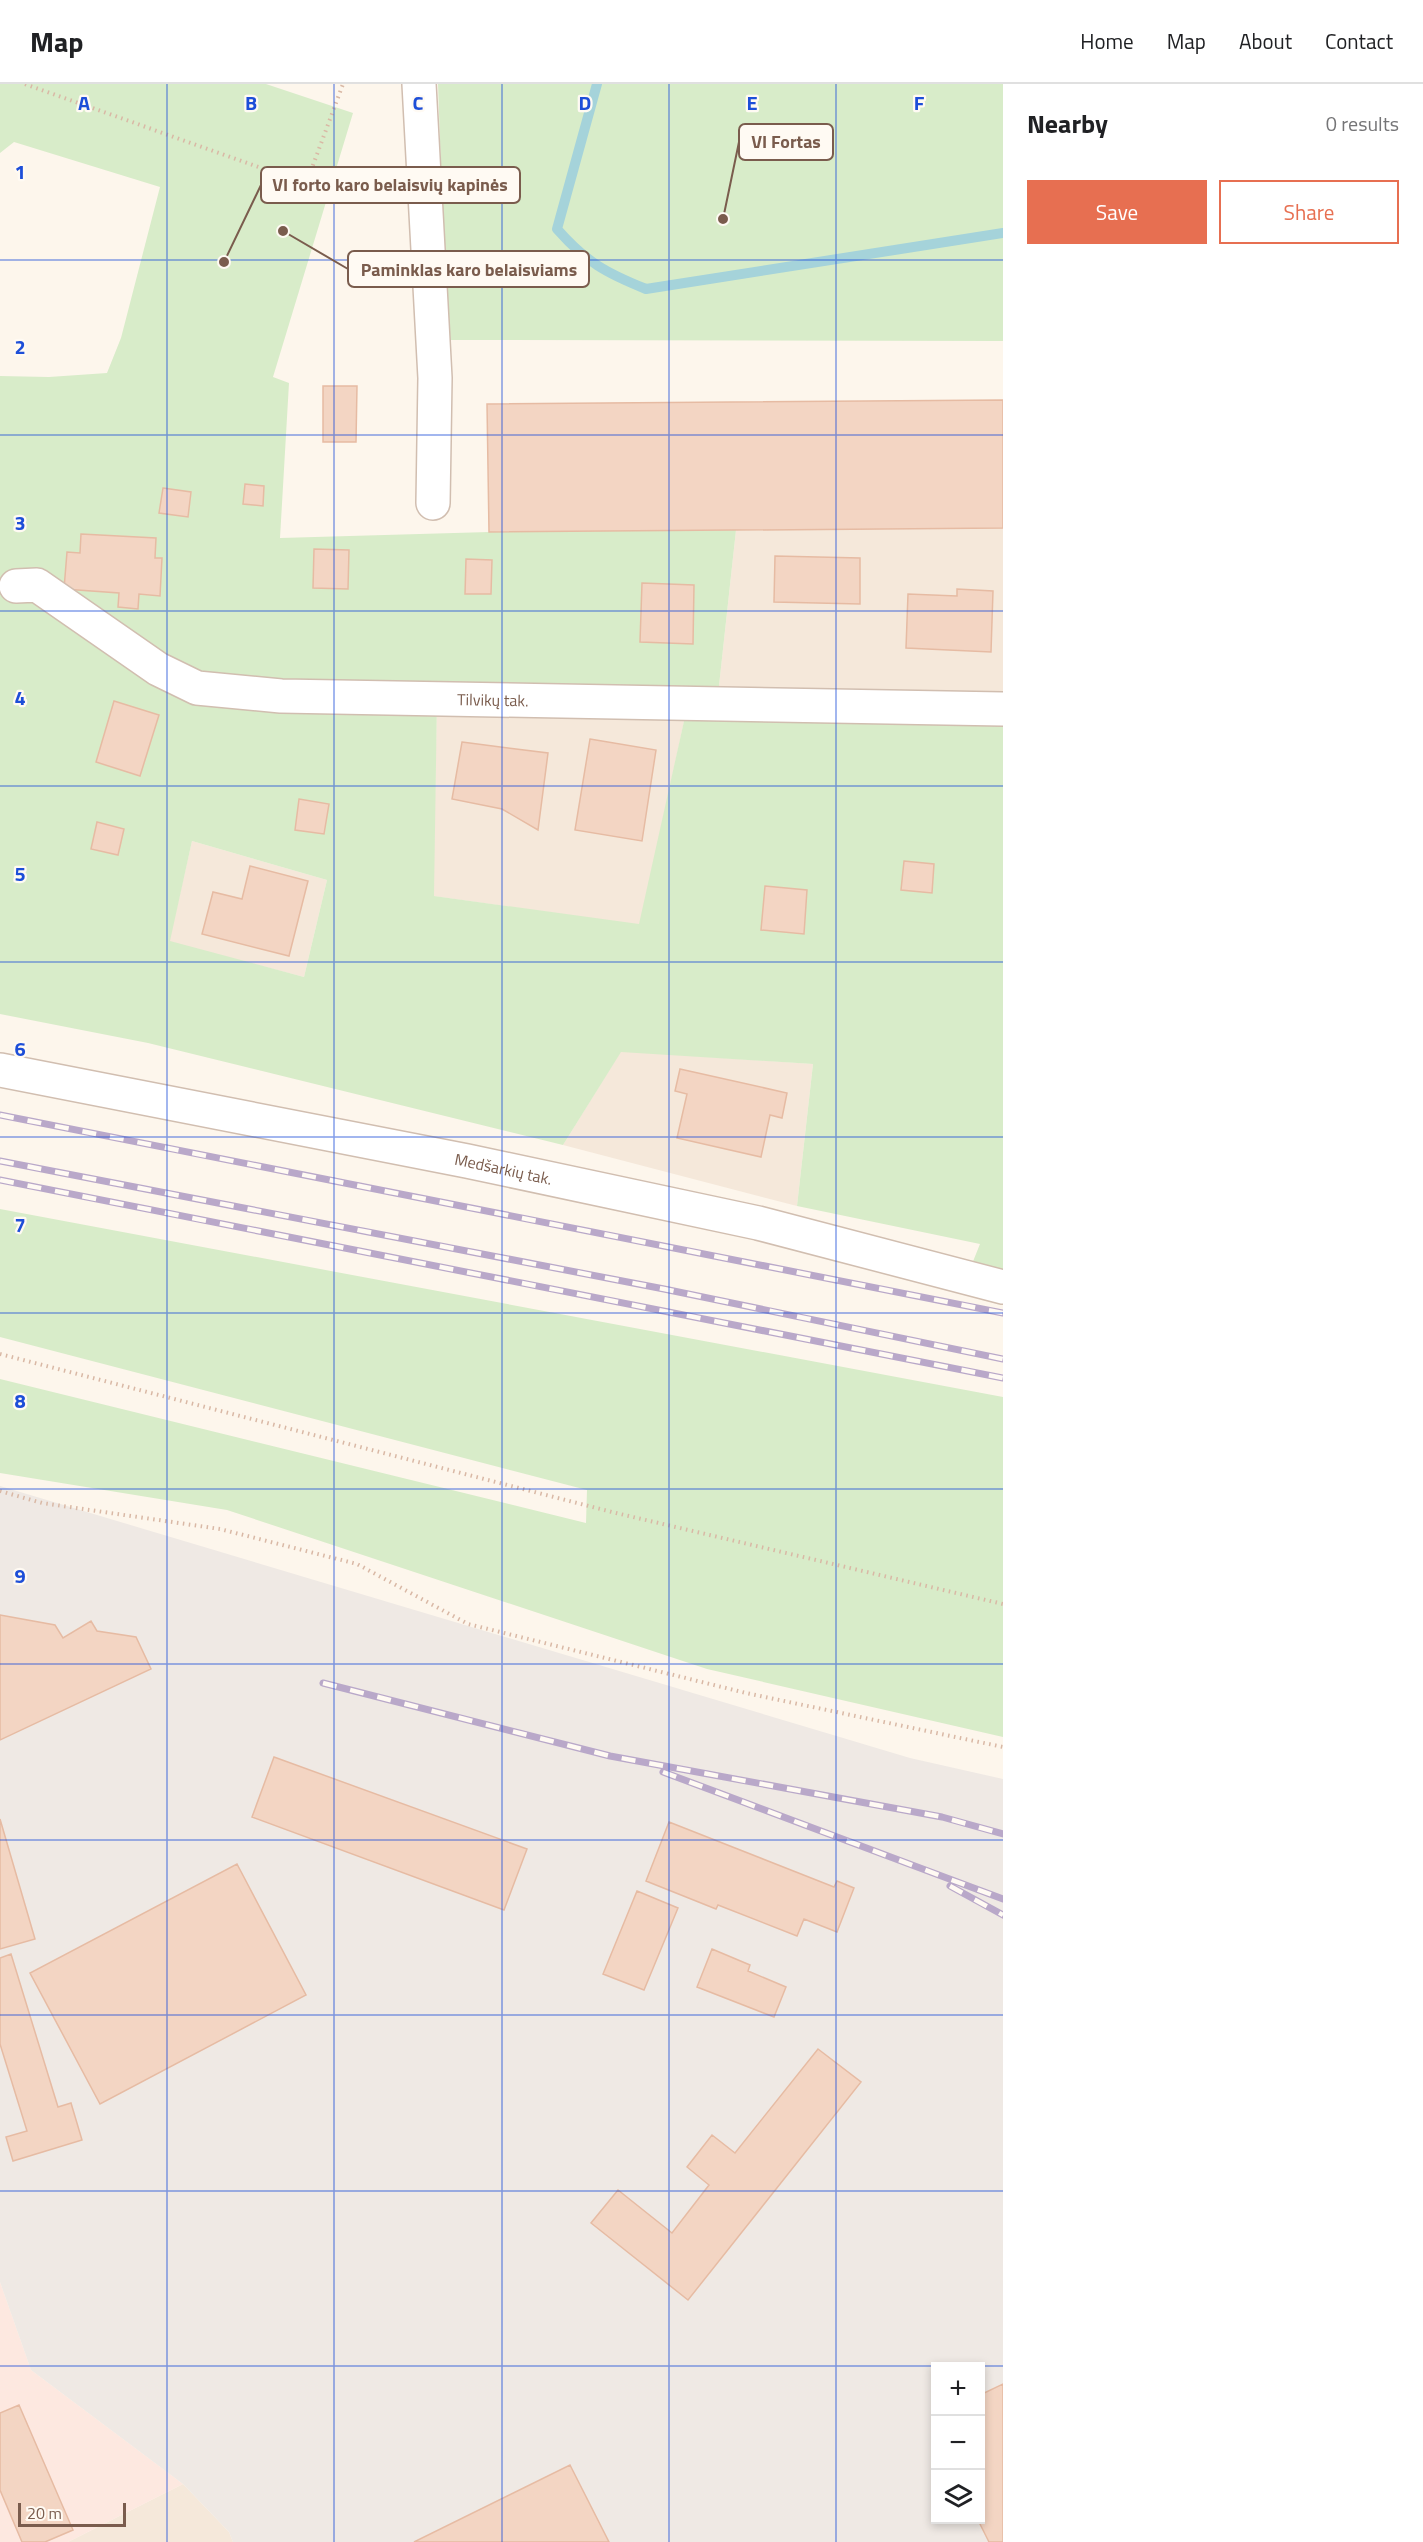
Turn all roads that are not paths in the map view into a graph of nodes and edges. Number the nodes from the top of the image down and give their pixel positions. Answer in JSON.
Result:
{"nodes":[{"id":1,"x":419,"y":84,"type":"edge"},
{"id":2,"x":433,"y":503,"type":"dead end"},
{"id":3,"x":16,"y":586,"type":"dead end"},
{"id":4,"x":1003,"y":709,"type":"edge"},
{"id":5,"x":0,"y":1070,"type":"edge"},
{"id":6,"x":1003,"y":1287,"type":"edge"}],
"edges":[{"from":1,"to":2,"type":"street"},
{"from":3,"to":4,"type":"street","name":"Tilvikų tak."},
{"from":5,"to":6,"type":"street","name":"Medšarkių tak."}]}
